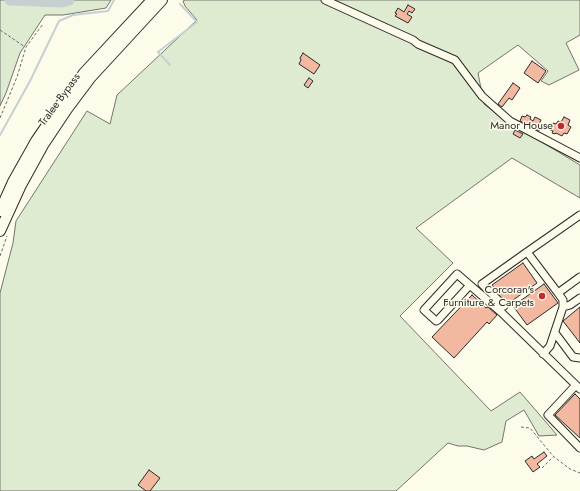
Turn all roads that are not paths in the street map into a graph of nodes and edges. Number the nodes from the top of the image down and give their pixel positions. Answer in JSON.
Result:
{"nodes":[{"id":1,"x":152,"y":0,"type":"edge"},
{"id":2,"x":162,"y":0,"type":"edge"},
{"id":3,"x":325,"y":0,"type":"edge"},
{"id":4,"x":580,"y":158,"type":"edge"},
{"id":5,"x":0,"y":211,"type":"edge"},
{"id":6,"x":580,"y":215,"type":"edge"},
{"id":7,"x":4,"y":232,"type":"edge"},
{"id":8,"x":527,"y":252,"type":"junction"},
{"id":9,"x":580,"y":277,"type":"edge"},
{"id":10,"x":470,"y":285,"type":"junction"},
{"id":11,"x":558,"y":293,"type":"junction"},
{"id":12,"x":580,"y":298,"type":"edge"},
{"id":13,"x":504,"y":306,"type":"dead end"},
{"id":14,"x":563,"y":307,"type":"junction"},
{"id":15,"x":555,"y":333,"type":"junction"},
{"id":16,"x":543,"y":354,"type":"junction"},
{"id":17,"x":580,"y":358,"type":"edge"},
{"id":18,"x":578,"y":387,"type":"edge"},
{"id":19,"x":580,"y":448,"type":"edge"}],
"edges":[{"from":1,"to":5,"type":"highway","name":"Tralee Bypass"},
{"from":2,"to":7,"type":"highway","name":"Tralee Bypass"},
{"from":3,"to":4,"type":"lane"},
{"from":6,"to":8,"type":"lane"},
{"from":8,"to":11,"type":"lane"},
{"from":8,"to":13,"type":"lane"},
{"from":9,"to":11,"type":"lane"},
{"from":10,"to":10,"type":"lane"},
{"from":10,"to":16,"type":"lane"},
{"from":11,"to":14,"type":"lane"},
{"from":12,"to":14,"type":"lane"},
{"from":14,"to":15,"type":"lane"},
{"from":15,"to":16,"type":"lane"},
{"from":15,"to":17,"type":"lane"},
{"from":16,"to":18,"type":"lane"},
{"from":18,"to":19,"type":"lane"}]}
